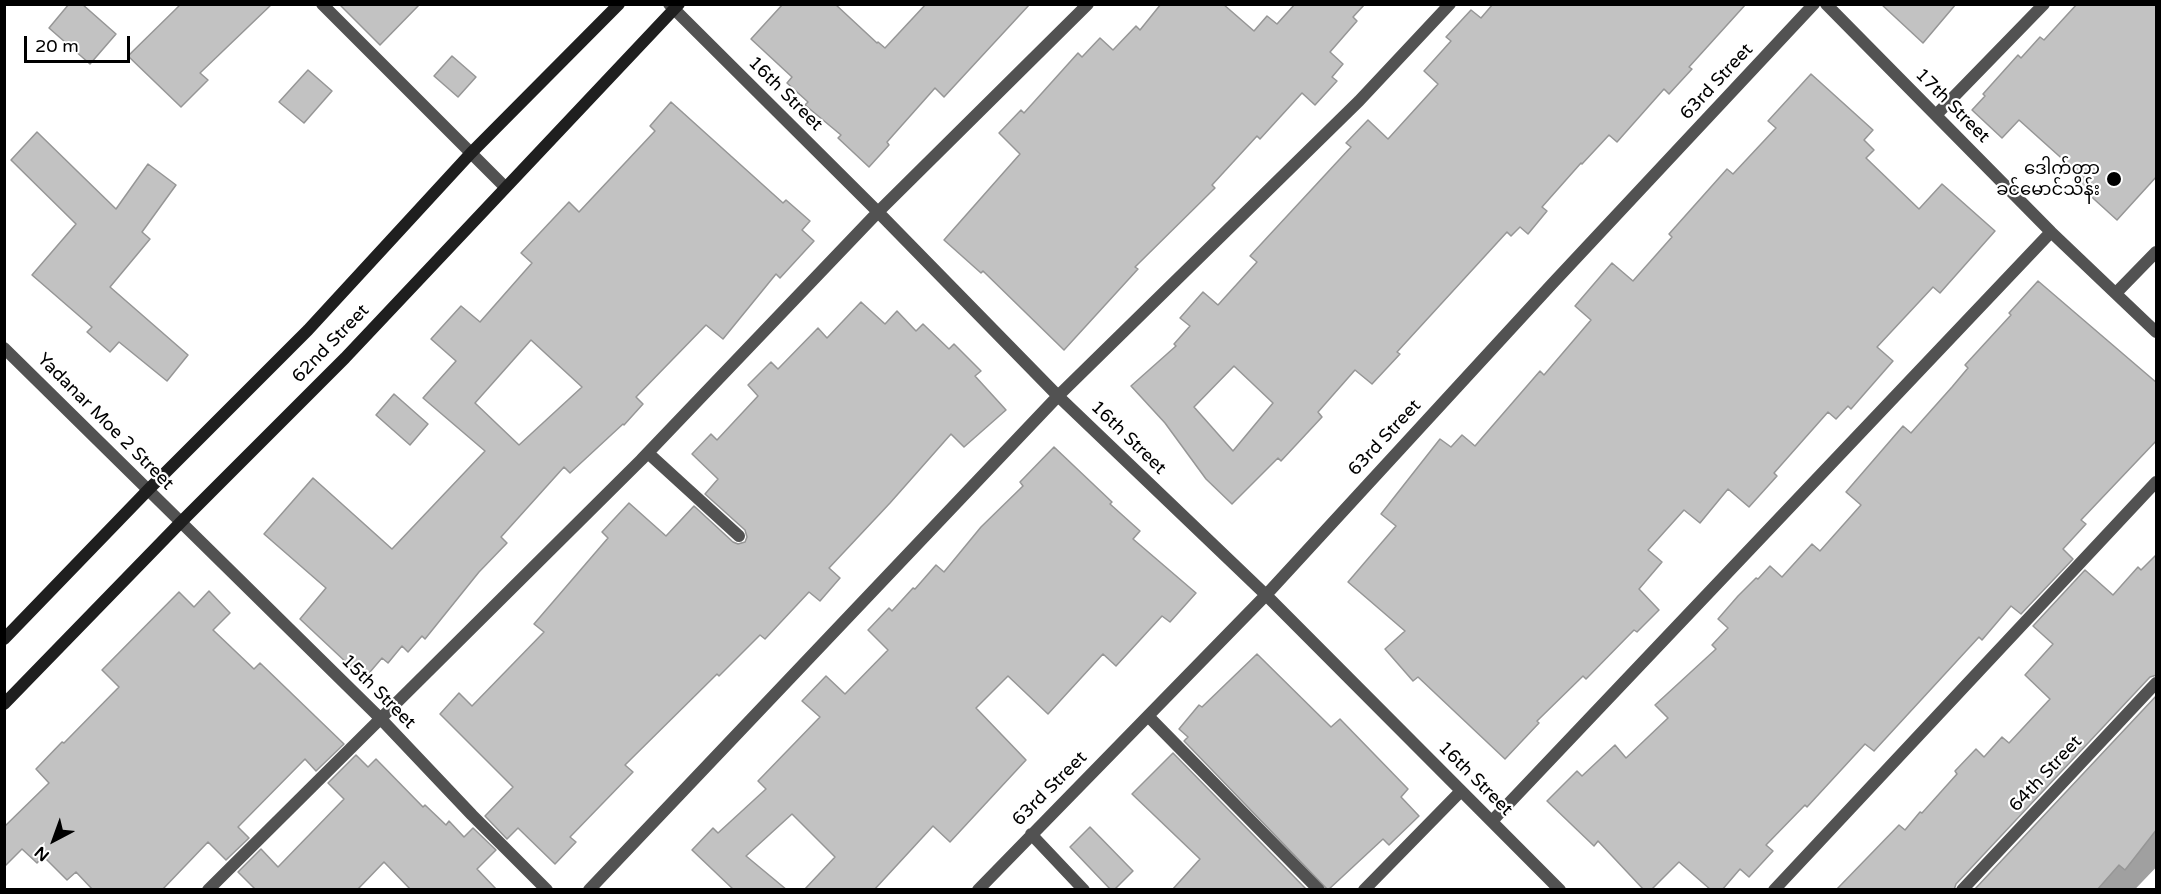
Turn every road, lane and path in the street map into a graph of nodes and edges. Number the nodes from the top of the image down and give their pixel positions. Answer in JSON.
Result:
{"nodes":[{"id":1,"x":322,"y":4,"type":"edge"},
{"id":2,"x":619,"y":4,"type":"edge"},
{"id":3,"x":1088,"y":4,"type":"edge"},
{"id":4,"x":1450,"y":4,"type":"edge"},
{"id":5,"x":1814,"y":4,"type":"edge"},
{"id":6,"x":1826,"y":4,"type":"edge"},
{"id":7,"x":2043,"y":4,"type":"edge"},
{"id":8,"x":674,"y":6,"type":"edge"},
{"id":9,"x":1936,"y":115,"type":"junction"},
{"id":10,"x":471,"y":153,"type":"junction"},
{"id":11,"x":505,"y":187,"type":"junction"},
{"id":12,"x":878,"y":212,"type":"junction"},
{"id":13,"x":2051,"y":232,"type":"junction"},
{"id":14,"x":2157,"y":252,"type":"edge"},
{"id":15,"x":2116,"y":293,"type":"junction"},
{"id":16,"x":2157,"y":332,"type":"edge"},
{"id":17,"x":4,"y":348,"type":"edge"},
{"id":18,"x":1058,"y":396,"type":"junction"},
{"id":19,"x":648,"y":453,"type":"junction"},
{"id":20,"x":2157,"y":482,"type":"edge"},
{"id":21,"x":148,"y":490,"type":"junction"},
{"id":22,"x":181,"y":522,"type":"junction"},
{"id":23,"x":739,"y":536,"type":"dead end"},
{"id":24,"x":1266,"y":595,"type":"junction"},
{"id":25,"x":4,"y":639,"type":"edge"},
{"id":26,"x":2157,"y":683,"type":"edge"},
{"id":27,"x":4,"y":704,"type":"edge"},
{"id":28,"x":1148,"y":716,"type":"junction"},
{"id":29,"x":380,"y":718,"type":"junction"},
{"id":30,"x":1461,"y":791,"type":"junction"},
{"id":31,"x":1492,"y":821,"type":"junction"},
{"id":32,"x":1031,"y":834,"type":"junction"},
{"id":33,"x":208,"y":890,"type":"edge"},
{"id":34,"x":548,"y":890,"type":"edge"},
{"id":35,"x":589,"y":890,"type":"edge"},
{"id":36,"x":978,"y":890,"type":"edge"},
{"id":37,"x":1084,"y":890,"type":"edge"},
{"id":38,"x":1319,"y":890,"type":"edge"},
{"id":39,"x":1364,"y":890,"type":"edge"},
{"id":40,"x":1560,"y":890,"type":"edge"},
{"id":41,"x":1774,"y":890,"type":"edge"},
{"id":42,"x":1962,"y":890,"type":"edge"}],
"edges":[{"from":1,"to":10,"type":"street"},
{"from":2,"to":10,"type":"main road","name":"62nd Street"},
{"from":3,"to":12,"type":"street"},
{"from":4,"to":18,"type":"street"},
{"from":5,"to":24,"type":"street","name":"63rd Street"},
{"from":6,"to":9,"type":"street","name":"17th Street"},
{"from":7,"to":9,"type":"street"},
{"from":8,"to":11,"type":"main road","name":"62nd Street"},
{"from":8,"to":12,"type":"street","name":"16th Street"},
{"from":9,"to":13,"type":"street","name":"17th Street"},
{"from":10,"to":11,"type":"street"},
{"from":10,"to":21,"type":"main road","name":"62nd Street"},
{"from":11,"to":22,"type":"main road","name":"62nd Street"},
{"from":12,"to":18,"type":"street","name":"16th Street"},
{"from":12,"to":19,"type":"street"},
{"from":13,"to":15,"type":"street","name":"17th Street"},
{"from":13,"to":31,"type":"street"},
{"from":14,"to":15,"type":"street"},
{"from":15,"to":16,"type":"street","name":"17th Street"},
{"from":17,"to":21,"type":"street","name":"Yadanar Moe 2 Street"},
{"from":18,"to":24,"type":"street","name":"16th Street"},
{"from":18,"to":35,"type":"street"},
{"from":19,"to":23,"type":"street"},
{"from":19,"to":29,"type":"street"},
{"from":20,"to":41,"type":"street"},
{"from":21,"to":22,"type":"street","name":"Yadanar Moe 2 Street"},
{"from":21,"to":25,"type":"main road","name":"62nd Street"},
{"from":22,"to":27,"type":"main road","name":"62nd Street"},
{"from":22,"to":29,"type":"street","name":"15th Street"},
{"from":24,"to":28,"type":"street","name":"63rd Street"},
{"from":24,"to":30,"type":"street","name":"16th Street"},
{"from":26,"to":42,"type":"street","name":"64th Street"},
{"from":28,"to":32,"type":"street","name":"63rd Street"},
{"from":28,"to":38,"type":"street"},
{"from":29,"to":33,"type":"street"},
{"from":29,"to":34,"type":"street","name":"15th Street"},
{"from":30,"to":31,"type":"street","name":"16th Street"},
{"from":30,"to":39,"type":"street"},
{"from":31,"to":40,"type":"street","name":"16th Street"},
{"from":32,"to":36,"type":"street","name":"63rd Street"},
{"from":32,"to":37,"type":"street"}]}
